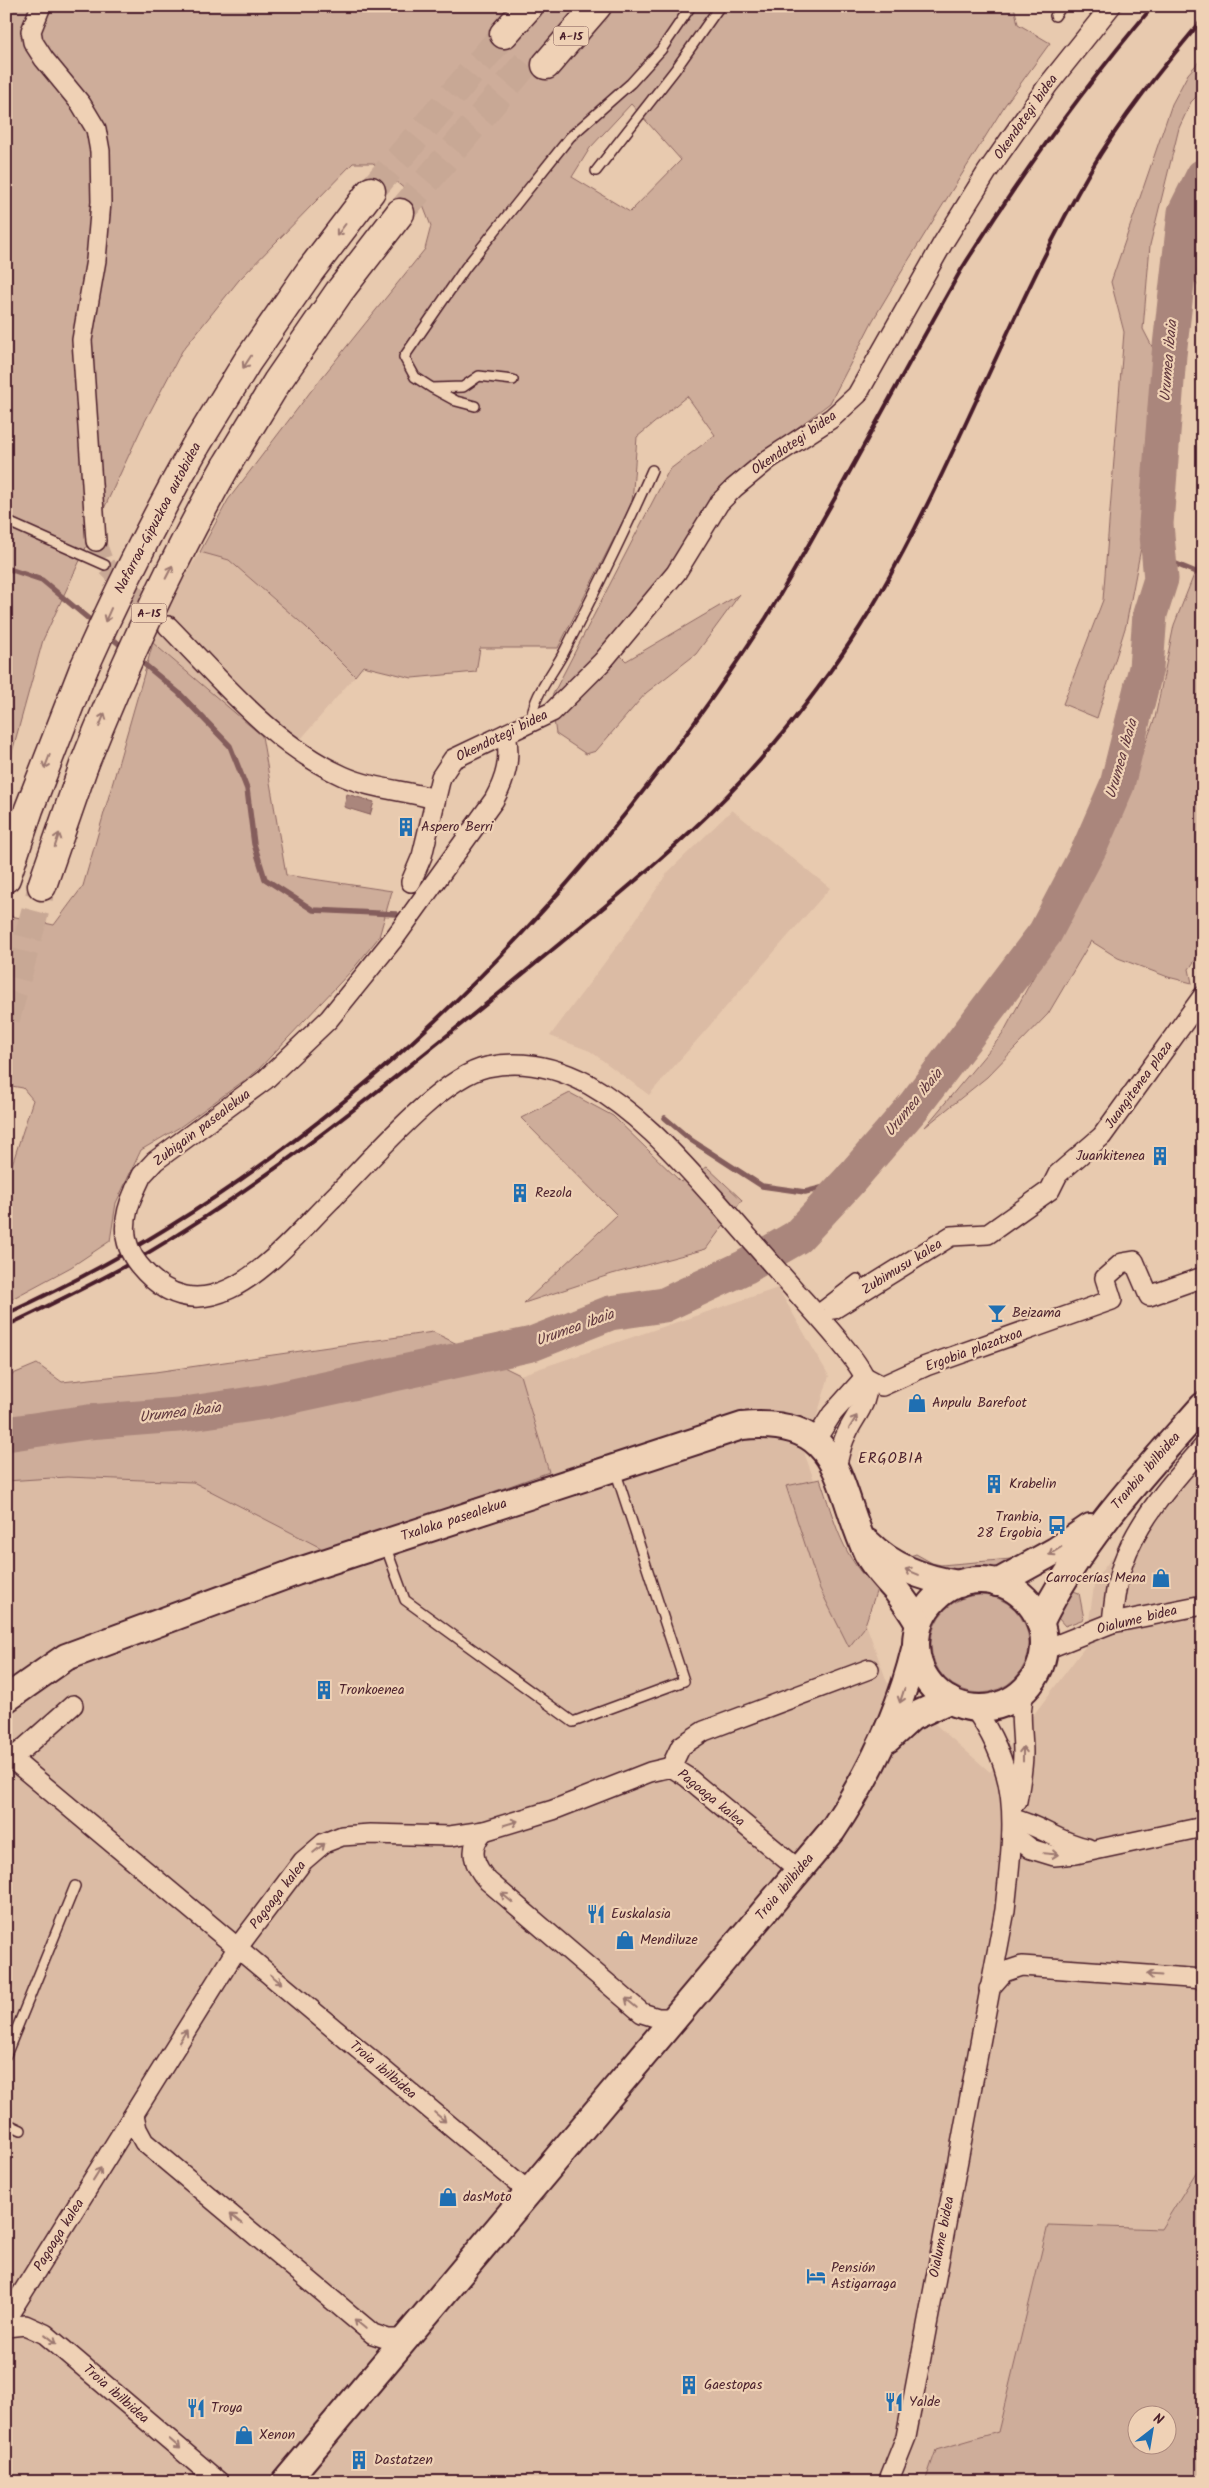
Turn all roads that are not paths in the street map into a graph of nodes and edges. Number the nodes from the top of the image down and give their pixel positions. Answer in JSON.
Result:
{"nodes":[{"id":1,"x":41,"y":6,"type":"edge"},
{"id":2,"x":529,"y":6,"type":"edge"},
{"id":3,"x":576,"y":6,"type":"edge"},
{"id":4,"x":597,"y":6,"type":"edge"},
{"id":5,"x":691,"y":6,"type":"edge"},
{"id":6,"x":720,"y":6,"type":"edge"},
{"id":7,"x":1062,"y":6,"type":"edge"},
{"id":8,"x":1111,"y":6,"type":"edge"},
{"id":9,"x":1055,"y":16,"type":"dead end"},
{"id":10,"x":504,"y":34,"type":"tunnel mouth"},
{"id":11,"x":596,"y":171,"type":"dead end"},
{"id":12,"x":371,"y":191,"type":"tunnel mouth"},
{"id":13,"x":406,"y":218,"type":"tunnel mouth"},
{"id":14,"x":513,"y":380,"type":"dead end"},
{"id":15,"x":432,"y":388,"type":"junction"},
{"id":16,"x":475,"y":406,"type":"dead end"},
{"id":17,"x":652,"y":470,"type":"dead end"},
{"id":18,"x":6,"y":521,"type":"edge"},
{"id":19,"x":96,"y":541,"type":"tunnel mouth"},
{"id":20,"x":105,"y":565,"type":"dead end"},
{"id":21,"x":168,"y":626,"type":"tunnel mouth"},
{"id":22,"x":531,"y":724,"type":"junction"},
{"id":23,"x":506,"y":734,"type":"junction"},
{"id":24,"x":435,"y":799,"type":"junction"},
{"id":25,"x":6,"y":878,"type":"edge"},
{"id":26,"x":411,"y":882,"type":"dead end"},
{"id":27,"x":42,"y":886,"type":"tunnel mouth"},
{"id":28,"x":1203,"y":996,"type":"edge"},
{"id":29,"x":1050,"y":1190,"type":"joint"},
{"id":30,"x":1203,"y":1277,"type":"edge"},
{"id":31,"x":858,"y":1279,"type":"dead end"},
{"id":32,"x":811,"y":1308,"type":"junction"},
{"id":33,"x":834,"y":1310,"type":"dead end"},
{"id":34,"x":865,"y":1377,"type":"junction"},
{"id":35,"x":1203,"y":1406,"type":"edge"},
{"id":36,"x":815,"y":1441,"type":"junction"},
{"id":37,"x":1203,"y":1447,"type":"edge"},
{"id":38,"x":614,"y":1468,"type":"junction"},
{"id":39,"x":836,"y":1468,"type":"junction"},
{"id":40,"x":1109,"y":1513,"type":"junction"},
{"id":41,"x":859,"y":1533,"type":"junction"},
{"id":42,"x":384,"y":1543,"type":"junction"},
{"id":43,"x":997,"y":1583,"type":"junction"},
{"id":44,"x":959,"y":1584,"type":"junction"},
{"id":45,"x":1203,"y":1605,"type":"edge"},
{"id":46,"x":1040,"y":1623,"type":"junction"},
{"id":47,"x":1112,"y":1624,"type":"junction"},
{"id":48,"x":917,"y":1636,"type":"junction"},
{"id":49,"x":1044,"y":1650,"type":"junction"},
{"id":50,"x":869,"y":1669,"type":"dead end"},
{"id":51,"x":1025,"y":1690,"type":"junction"},
{"id":52,"x":6,"y":1699,"type":"edge"},
{"id":53,"x":949,"y":1700,"type":"junction"},
{"id":54,"x":73,"y":1705,"type":"dead end"},
{"id":55,"x":974,"y":1708,"type":"junction"},
{"id":56,"x":882,"y":1747,"type":"junction"},
{"id":57,"x":671,"y":1768,"type":"junction"},
{"id":58,"x":1013,"y":1827,"type":"junction"},
{"id":59,"x":1203,"y":1827,"type":"edge"},
{"id":60,"x":484,"y":1832,"type":"junction"},
{"id":61,"x":799,"y":1870,"type":"junction"},
{"id":62,"x":75,"y":1886,"type":"dead end"},
{"id":63,"x":238,"y":1947,"type":"junction"},
{"id":64,"x":1203,"y":1979,"type":"edge"},
{"id":65,"x":990,"y":1989,"type":"junction"},
{"id":66,"x":675,"y":2018,"type":"junction"},
{"id":67,"x":6,"y":2055,"type":"edge"},
{"id":68,"x":134,"y":2115,"type":"junction"},
{"id":69,"x":6,"y":2123,"type":"edge"},
{"id":70,"x":21,"y":2130,"type":"dead end"},
{"id":71,"x":529,"y":2192,"type":"junction"},
{"id":72,"x":6,"y":2319,"type":"edge"},
{"id":73,"x":6,"y":2327,"type":"edge"},
{"id":74,"x":404,"y":2339,"type":"junction"},
{"id":75,"x":219,"y":2482,"type":"edge"},
{"id":76,"x":284,"y":2482,"type":"edge"},
{"id":77,"x":888,"y":2482,"type":"edge"}],
"edges":[{"from":1,"to":19,"type":"street"},
{"from":2,"to":10,"type":"highway"},
{"from":3,"to":4,"type":"highway","number":"A-15"},
{"from":5,"to":15,"type":"lane"},
{"from":6,"to":11,"type":"lane"},
{"from":7,"to":9,"type":"lane"},
{"from":8,"to":22,"type":"street","name":"Okendotegi bidea"},
{"from":12,"to":25,"type":"highway","name":"Nafarroa-Gipuzkoa autobidea","number":"A-15","one_way":true,"bridge":true},
{"from":27,"to":13,"type":"highway","number":"A-15","one_way":true,"bridge":true},
{"from":14,"to":15,"type":"lane"},
{"from":15,"to":16,"type":"lane"},
{"from":17,"to":22,"type":"lane"},
{"from":18,"to":20,"type":"lane"},
{"from":21,"to":24,"type":"street"},
{"from":22,"to":23,"type":"street","name":"Okendotegi bidea"},
{"from":23,"to":24,"type":"street","name":"Okendotegi bidea"},
{"from":23,"to":32,"type":"street","name":"Zubigain pasealekua","bridge":true},
{"from":24,"to":26,"type":"street","name":"Okendotegi bidea"},
{"from":28,"to":29,"type":"street","name":"Juangitenea plaza"},
{"from":29,"to":33,"type":"street","name":"Zubimusu kalea"},
{"from":30,"to":34,"type":"street","name":"Ergobia plazatxoa"},
{"from":31,"to":32,"type":"lane"},
{"from":32,"to":34,"type":"street","name":"Zubigain pasealekua"},
{"from":34,"to":36,"type":"street"},
{"from":39,"to":34,"type":"street","one_way":true},
{"from":35,"to":40,"type":"main road","name":"Tranbia ibilbidea"},
{"from":36,"to":38,"type":"main road","name":"Txalaka pasealekua"},
{"from":36,"to":39,"type":"main road","name":"Txalaka pasealekua"},
{"from":37,"to":47,"type":"street"},
{"from":38,"to":42,"type":"main road","name":"Txalaka pasealekua"},
{"from":38,"to":42,"type":"lane"},
{"from":39,"to":41,"type":"main road","name":"Txalaka pasealekua"},
{"from":40,"to":43,"type":"main road","name":"Tranbia ibilbidea","one_way":true},
{"from":40,"to":46,"type":"main road","name":"Tranbia ibilbidea"},
{"from":44,"to":41,"type":"main road","name":"Txalaka pasealekua","one_way":true},
{"from":41,"to":48,"type":"main road","name":"Txalaka pasealekua"},
{"from":42,"to":52,"type":"main road","name":"Txalaka pasealekua"},
{"from":43,"to":44,"type":"main road"},
{"from":43,"to":46,"type":"main road"},
{"from":44,"to":48,"type":"main road"},
{"from":45,"to":47,"type":"street","name":"Oialume bidea"},
{"from":46,"to":49,"type":"main road"},
{"from":47,"to":49,"type":"street","name":"Oialume bidea"},
{"from":48,"to":53,"type":"main road"},
{"from":48,"to":56,"type":"main road","name":"Troia ibilbidea","one_way":true},
{"from":49,"to":51,"type":"main road"},
{"from":50,"to":57,"type":"street"},
{"from":51,"to":55,"type":"main road"},
{"from":58,"to":51,"type":"street","name":"Oialume bidea","one_way":true},
{"from":53,"to":55,"type":"main road"},
{"from":53,"to":56,"type":"main road","name":"Troia ibilbidea"},
{"from":54,"to":63,"type":"street","name":"Troia ibilbidea"},
{"from":55,"to":58,"type":"street","name":"Oialume bidea"},
{"from":56,"to":61,"type":"main road","name":"Troia ibilbidea"},
{"from":60,"to":57,"type":"street","name":"Pagoaga kalea","one_way":true},
{"from":57,"to":61,"type":"street","name":"Pagoaga kalea"},
{"from":58,"to":59,"type":"street"},
{"from":58,"to":65,"type":"street","name":"Oialume bidea"},
{"from":63,"to":60,"type":"street","name":"Pagoaga kalea","one_way":true},
{"from":66,"to":60,"type":"street","one_way":true},
{"from":61,"to":66,"type":"main road","name":"Troia ibilbidea"},
{"from":62,"to":67,"type":"lane"},
{"from":68,"to":63,"type":"street","name":"Pagoaga kalea","one_way":true},
{"from":63,"to":71,"type":"street","name":"Troia ibilbidea","one_way":true},
{"from":64,"to":65,"type":"street","one_way":true},
{"from":65,"to":77,"type":"street","name":"Oialume bidea"},
{"from":66,"to":71,"type":"main road","name":"Troia ibilbidea"},
{"from":72,"to":68,"type":"street","name":"Pagoaga kalea","one_way":true},
{"from":74,"to":68,"type":"street","one_way":true},
{"from":69,"to":70,"type":"lane"},
{"from":71,"to":74,"type":"main road","name":"Troia ibilbidea"},
{"from":73,"to":75,"type":"street","name":"Troia ibilbidea","one_way":true},
{"from":74,"to":76,"type":"main road","name":"Troia ibilbidea"}]}
